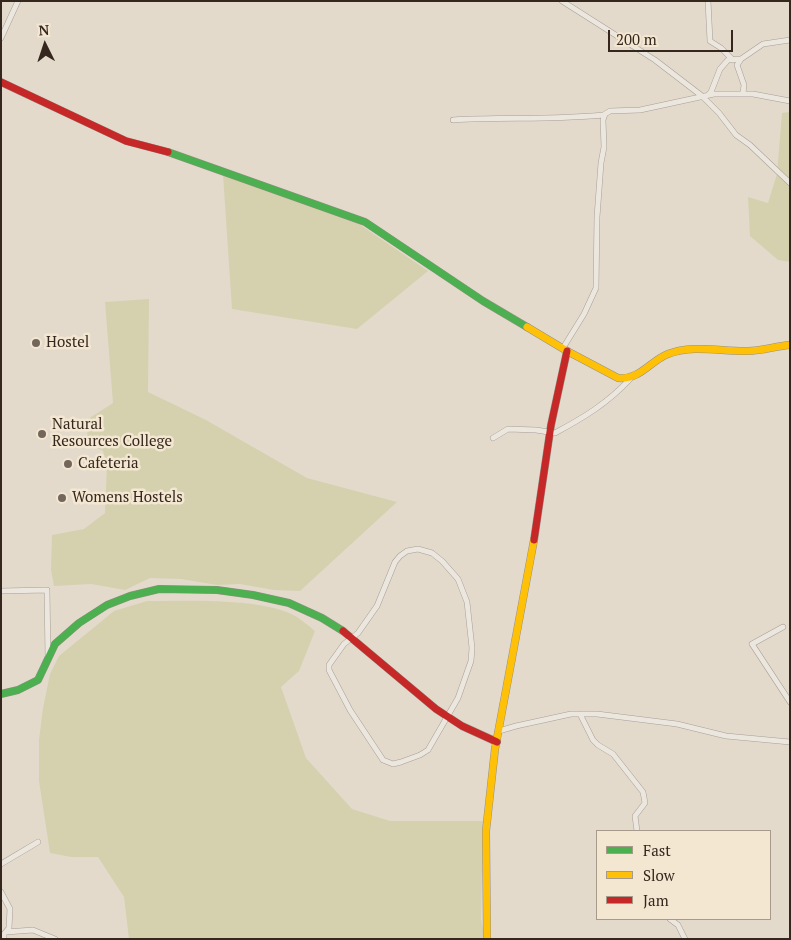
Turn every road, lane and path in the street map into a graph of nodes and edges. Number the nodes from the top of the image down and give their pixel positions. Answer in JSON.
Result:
{"nodes":[{"id":1,"x":18,"y":1,"type":"edge"},
{"id":2,"x":562,"y":1,"type":"edge"},
{"id":3,"x":708,"y":1,"type":"edge"},
{"id":4,"x":1,"y":38,"type":"edge"},
{"id":5,"x":790,"y":40,"type":"edge"},
{"id":6,"x":741,"y":59,"type":"junction"},
{"id":7,"x":734,"y":60,"type":"junction"},
{"id":8,"x":1,"y":82,"type":"edge"},
{"id":9,"x":743,"y":93,"type":"junction"},
{"id":10,"x":708,"y":95,"type":"junction"},
{"id":11,"x":702,"y":96,"type":"junction"},
{"id":12,"x":790,"y":100,"type":"edge"},
{"id":13,"x":603,"y":115,"type":"junction"},
{"id":14,"x":453,"y":120,"type":"dead end"},
{"id":15,"x":790,"y":184,"type":"edge"},
{"id":16,"x":790,"y":344,"type":"edge"},
{"id":17,"x":565,"y":350,"type":"junction"},
{"id":18,"x":630,"y":379,"type":"junction"},
{"id":19,"x":550,"y":433,"type":"junction"},
{"id":20,"x":493,"y":438,"type":"dead end"},
{"id":21,"x":1,"y":591,"type":"edge"},
{"id":22,"x":784,"y":626,"type":"dead end"},
{"id":23,"x":351,"y":638,"type":"junction"},
{"id":24,"x":48,"y":658,"type":"junction"},
{"id":25,"x":1,"y":694,"type":"edge"},
{"id":26,"x":790,"y":702,"type":"edge"},
{"id":27,"x":580,"y":714,"type":"junction"},
{"id":28,"x":447,"y":717,"type":"junction"},
{"id":29,"x":499,"y":731,"type":"junction"},
{"id":30,"x":497,"y":742,"type":"junction"},
{"id":31,"x":790,"y":742,"type":"edge"},
{"id":32,"x":637,"y":830,"type":"edge"},
{"id":33,"x":38,"y":842,"type":"dead end"},
{"id":34,"x":1,"y":864,"type":"edge"},
{"id":35,"x":1,"y":892,"type":"edge"},
{"id":36,"x":671,"y":920,"type":"edge"},
{"id":37,"x":6,"y":932,"type":"junction"},
{"id":38,"x":4,"y":939,"type":"edge"},
{"id":39,"x":55,"y":939,"type":"edge"},
{"id":40,"x":487,"y":939,"type":"edge"},
{"id":41,"x":685,"y":939,"type":"edge"}],
"edges":[{"from":1,"to":4,"type":"street"},
{"from":2,"to":11,"type":"street"},
{"from":3,"to":7,"type":"street"},
{"from":5,"to":6,"type":"street"},
{"from":6,"to":7,"type":"street"},
{"from":6,"to":9,"type":"street"},
{"from":7,"to":10,"type":"street"},
{"from":8,"to":17,"type":"street"},
{"from":9,"to":10,"type":"street"},
{"from":9,"to":12,"type":"street"},
{"from":10,"to":11,"type":"street"},
{"from":11,"to":13,"type":"street"},
{"from":11,"to":15,"type":"street"},
{"from":13,"to":14,"type":"street"},
{"from":13,"to":17,"type":"street"},
{"from":16,"to":18,"type":"street"},
{"from":17,"to":18,"type":"street"},
{"from":17,"to":19,"type":"street"},
{"from":18,"to":19,"type":"street"},
{"from":19,"to":20,"type":"street"},
{"from":19,"to":29,"type":"street"},
{"from":21,"to":24,"type":"street"},
{"from":22,"to":26,"type":"street"},
{"from":23,"to":24,"type":"street"},
{"from":23,"to":28,"type":"street"},
{"from":23,"to":28,"type":"street"},
{"from":23,"to":28,"type":"street"},
{"from":24,"to":25,"type":"street"},
{"from":27,"to":29,"type":"street"},
{"from":27,"to":31,"type":"street"},
{"from":27,"to":32,"type":"street"},
{"from":28,"to":30,"type":"street"},
{"from":29,"to":30,"type":"street"},
{"from":30,"to":40,"type":"street"},
{"from":33,"to":34,"type":"street"},
{"from":35,"to":37,"type":"street"},
{"from":36,"to":41,"type":"street"},
{"from":37,"to":38,"type":"street"},
{"from":37,"to":39,"type":"street"}]}
